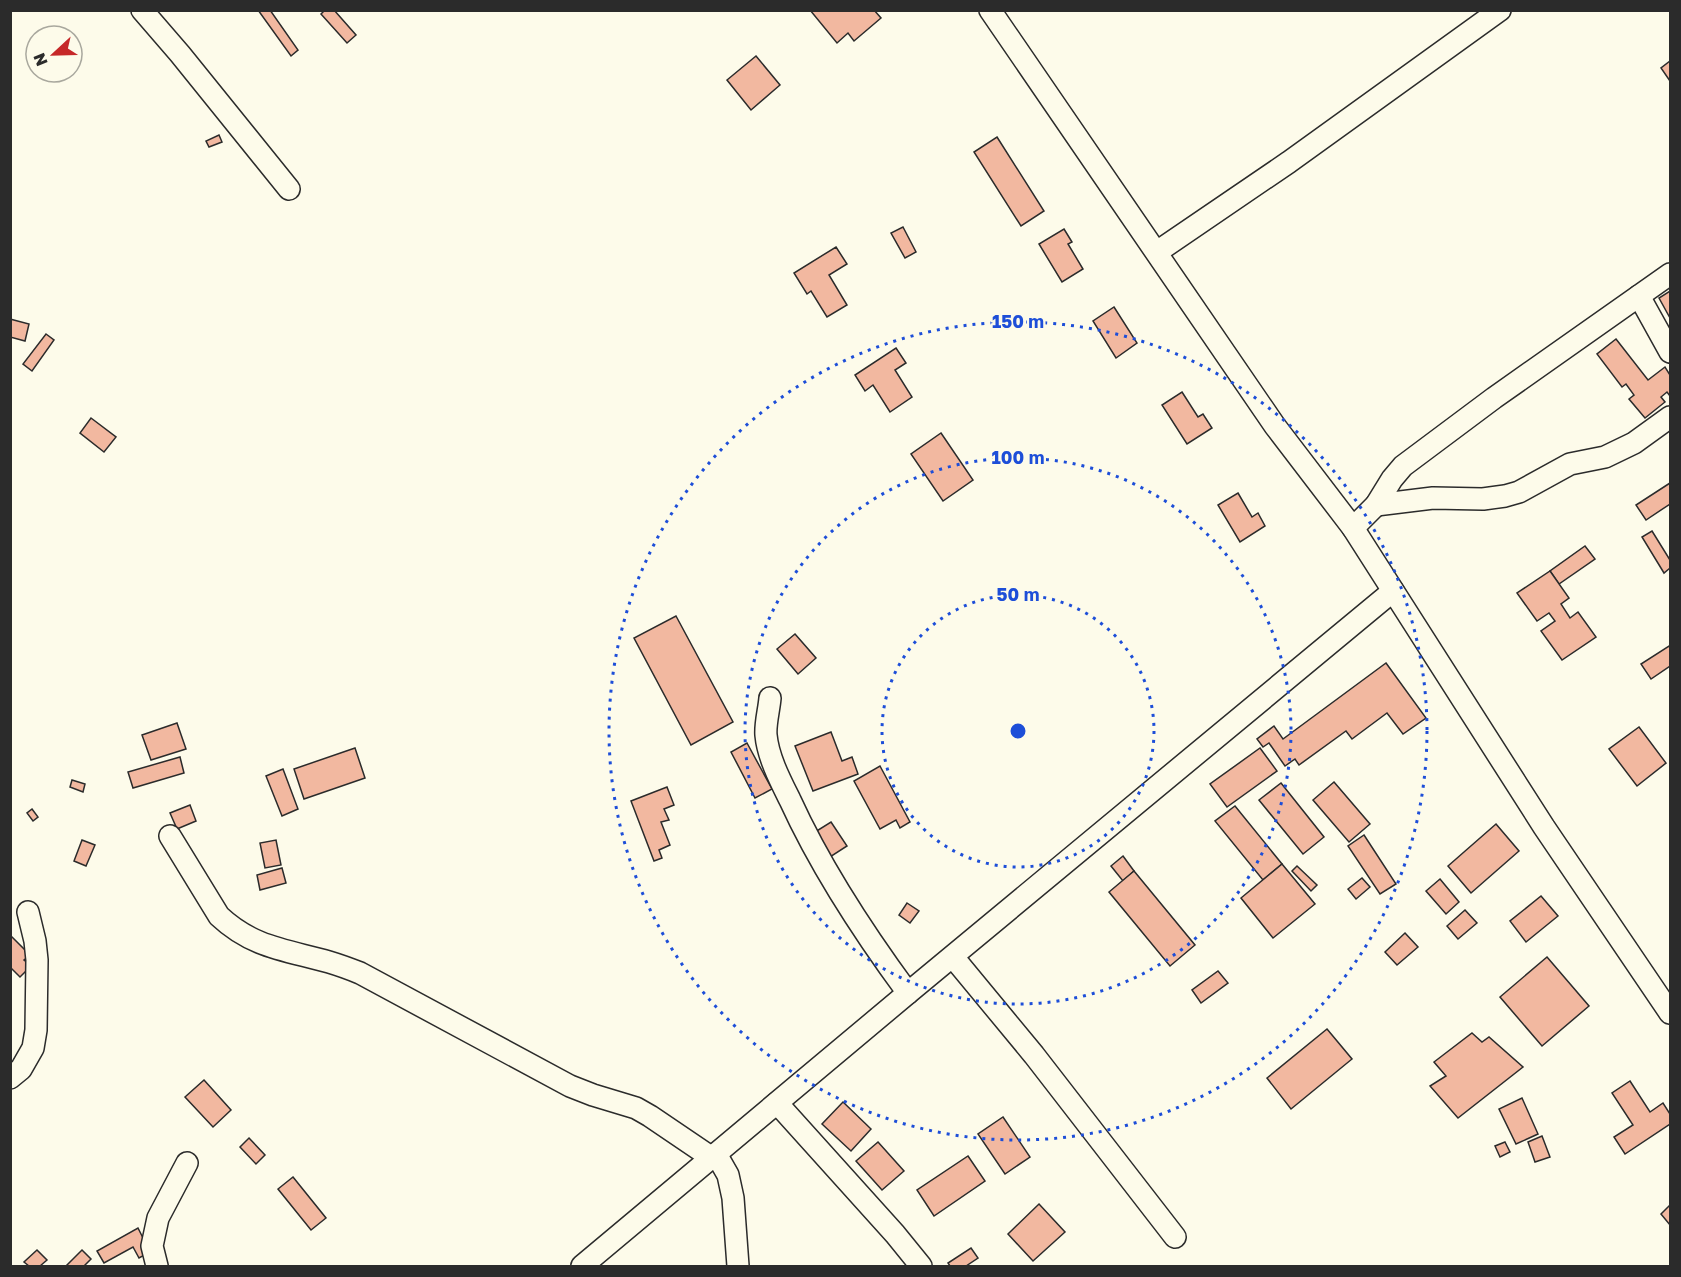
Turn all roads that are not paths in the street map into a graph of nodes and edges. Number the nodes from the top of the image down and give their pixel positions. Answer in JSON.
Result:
{"nodes":[{"id":1,"x":142,"y":10,"type":"edge"},
{"id":2,"x":990,"y":10,"type":"edge"},
{"id":3,"x":1500,"y":10,"type":"edge"},
{"id":4,"x":289,"y":189,"type":"dead end"},
{"id":5,"x":1157,"y":252,"type":"junction"},
{"id":6,"x":1671,"y":274,"type":"edge"},
{"id":7,"x":1639,"y":296,"type":"junction"},
{"id":8,"x":1671,"y":352,"type":"edge"},
{"id":9,"x":1671,"y":417,"type":"edge"},
{"id":10,"x":1376,"y":505,"type":"junction"},
{"id":11,"x":1353,"y":528,"type":"junction"},
{"id":12,"x":1393,"y":591,"type":"junction"},
{"id":13,"x":770,"y":698,"type":"dead end"},
{"id":14,"x":170,"y":836,"type":"dead end"},
{"id":15,"x":28,"y":912,"type":"dead end"},
{"id":16,"x":952,"y":957,"type":"junction"},
{"id":17,"x":908,"y":993,"type":"junction"},
{"id":18,"x":1671,"y":1012,"type":"edge"},
{"id":19,"x":10,"y":1078,"type":"edge"},
{"id":20,"x":777,"y":1103,"type":"junction"},
{"id":21,"x":714,"y":1156,"type":"junction"},
{"id":22,"x":187,"y":1163,"type":"dead end"},
{"id":23,"x":1175,"y":1237,"type":"dead end"},
{"id":24,"x":156,"y":1266,"type":"edge"},
{"id":25,"x":582,"y":1266,"type":"edge"},
{"id":26,"x":738,"y":1266,"type":"edge"},
{"id":27,"x":921,"y":1266,"type":"edge"}],
"edges":[{"from":1,"to":4,"type":"street"},
{"from":2,"to":5,"type":"street"},
{"from":3,"to":5,"type":"street"},
{"from":5,"to":11,"type":"street"},
{"from":6,"to":7,"type":"street"},
{"from":7,"to":8,"type":"street"},
{"from":7,"to":10,"type":"street"},
{"from":9,"to":10,"type":"street"},
{"from":10,"to":11,"type":"street"},
{"from":11,"to":12,"type":"street"},
{"from":12,"to":16,"type":"street"},
{"from":12,"to":18,"type":"street"},
{"from":13,"to":17,"type":"street"},
{"from":14,"to":21,"type":"street"},
{"from":15,"to":19,"type":"street"},
{"from":16,"to":17,"type":"street"},
{"from":16,"to":23,"type":"street"},
{"from":17,"to":20,"type":"street"},
{"from":20,"to":21,"type":"street"},
{"from":20,"to":27,"type":"street"},
{"from":21,"to":25,"type":"street"},
{"from":21,"to":26,"type":"street"},
{"from":22,"to":24,"type":"street"}]}
